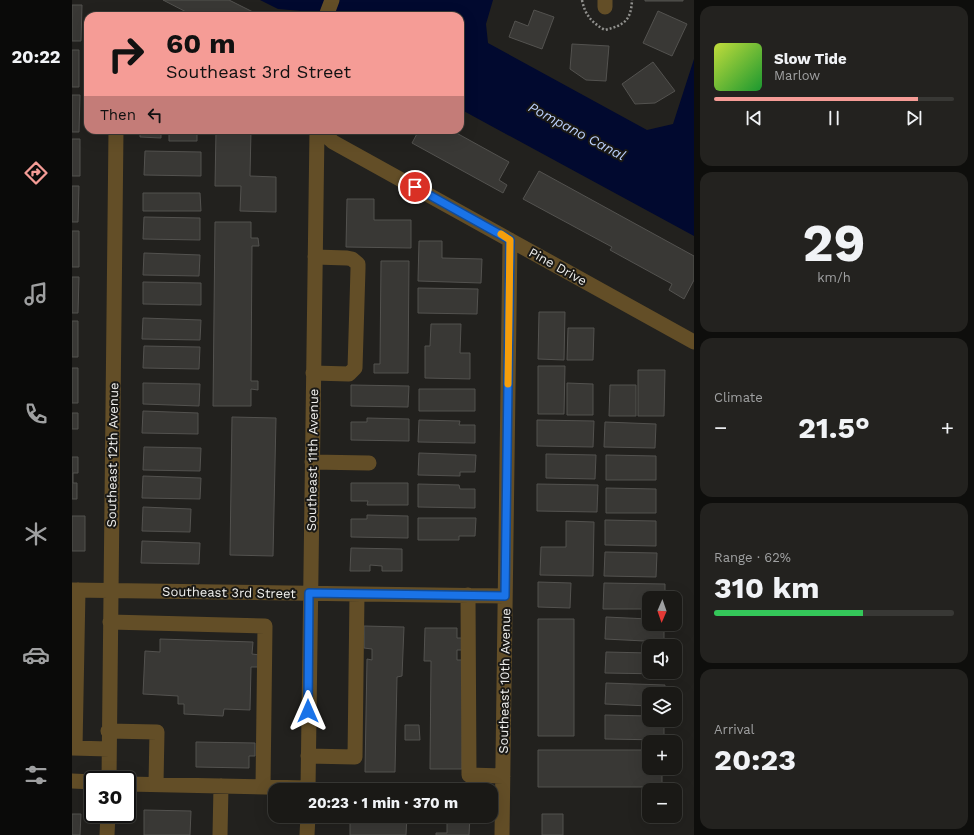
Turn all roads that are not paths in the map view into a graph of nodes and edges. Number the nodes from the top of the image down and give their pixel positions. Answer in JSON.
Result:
{"nodes":[{"id":1,"x":332,"y":0,"type":"edge"},
{"id":2,"x":328,"y":12,"type":"edge"},
{"id":3,"x":116,"y":134,"type":"edge"},
{"id":4,"x":318,"y":134,"type":"edge"},
{"id":5,"x":323,"y":134,"type":"edge"},
{"id":6,"x":510,"y":240,"type":"junction"},
{"id":7,"x":315,"y":257,"type":"junction"},
{"id":8,"x":694,"y":342,"type":"edge"},
{"id":9,"x":313,"y":373,"type":"junction"},
{"id":10,"x":312,"y":462,"type":"junction"},
{"id":11,"x":369,"y":463,"type":"dead end"},
{"id":12,"x":75,"y":590,"type":"edge"},
{"id":13,"x":110,"y":591,"type":"junction"},
{"id":14,"x":309,"y":593,"type":"junction"},
{"id":15,"x":357,"y":594,"type":"junction"},
{"id":16,"x":468,"y":595,"type":"junction"},
{"id":17,"x":505,"y":596,"type":"junction"},
{"id":18,"x":110,"y":622,"type":"junction"},
{"id":19,"x":108,"y":730,"type":"junction"},
{"id":20,"x":73,"y":748,"type":"edge"},
{"id":21,"x":109,"y":749,"type":"junction"},
{"id":22,"x":308,"y":756,"type":"junction"},
{"id":23,"x":109,"y":771,"type":"edge"},
{"id":24,"x":503,"y":776,"type":"junction"},
{"id":25,"x":72,"y":781,"type":"edge"},
{"id":26,"x":84,"y":782,"type":"edge"},
{"id":27,"x":308,"y":783,"type":"edge"},
{"id":28,"x":136,"y":784,"type":"edge"},
{"id":29,"x":156,"y":784,"type":"junction"},
{"id":30,"x":221,"y":786,"type":"junction"},
{"id":31,"x":264,"y":787,"type":"junction"},
{"id":32,"x":268,"y":787,"type":"edge"},
{"id":33,"x":108,"y":823,"type":"edge"},
{"id":34,"x":308,"y":823,"type":"edge"},
{"id":35,"x":107,"y":835,"type":"edge"},
{"id":36,"x":220,"y":835,"type":"edge"},
{"id":37,"x":308,"y":835,"type":"edge"},
{"id":38,"x":502,"y":835,"type":"edge"}],
"edges":[{"from":1,"to":2,"type":"street"},
{"from":3,"to":13,"type":"street","name":"Southeast 12th Avenue"},
{"from":4,"to":7,"type":"street","name":"Southeast 11th Avenue"},
{"from":5,"to":6,"type":"street","name":"Pine Drive"},
{"from":6,"to":8,"type":"street","name":"Pine Drive"},
{"from":6,"to":17,"type":"street","name":"Southeast 10th Avenue"},
{"from":7,"to":9,"type":"street","name":"Southeast 11th Avenue"},
{"from":7,"to":9,"type":"street"},
{"from":9,"to":10,"type":"street","name":"Southeast 11th Avenue"},
{"from":10,"to":11,"type":"street"},
{"from":10,"to":14,"type":"street","name":"Southeast 11th Avenue"},
{"from":12,"to":13,"type":"street","name":"Southeast 3rd Street"},
{"from":12,"to":20,"type":"street"},
{"from":13,"to":14,"type":"street","name":"Southeast 3rd Street"},
{"from":13,"to":18,"type":"street","name":"Southeast 12th Avenue"},
{"from":14,"to":15,"type":"street","name":"Southeast 3rd Street"},
{"from":14,"to":22,"type":"street","name":"Southeast 11th Avenue"},
{"from":15,"to":16,"type":"street","name":"Southeast 3rd Street"},
{"from":15,"to":22,"type":"street"},
{"from":16,"to":17,"type":"street","name":"Southeast 3rd Street"},
{"from":16,"to":24,"type":"street"},
{"from":17,"to":24,"type":"street","name":"Southeast 10th Avenue"},
{"from":18,"to":19,"type":"street","name":"Southeast 12th Avenue"},
{"from":18,"to":31,"type":"street"},
{"from":19,"to":21,"type":"street","name":"Southeast 12th Avenue"},
{"from":19,"to":29,"type":"street"},
{"from":20,"to":21,"type":"street"},
{"from":21,"to":23,"type":"street","name":"Southeast 12th Avenue"},
{"from":22,"to":27,"type":"street","name":"Southeast 11th Avenue"},
{"from":24,"to":38,"type":"street","name":"Southeast 10th Avenue"},
{"from":25,"to":26,"type":"street"},
{"from":28,"to":29,"type":"street"},
{"from":29,"to":30,"type":"street"},
{"from":30,"to":31,"type":"street"},
{"from":30,"to":36,"type":"street"},
{"from":31,"to":32,"type":"street"},
{"from":33,"to":35,"type":"street"},
{"from":34,"to":37,"type":"street"}]}
